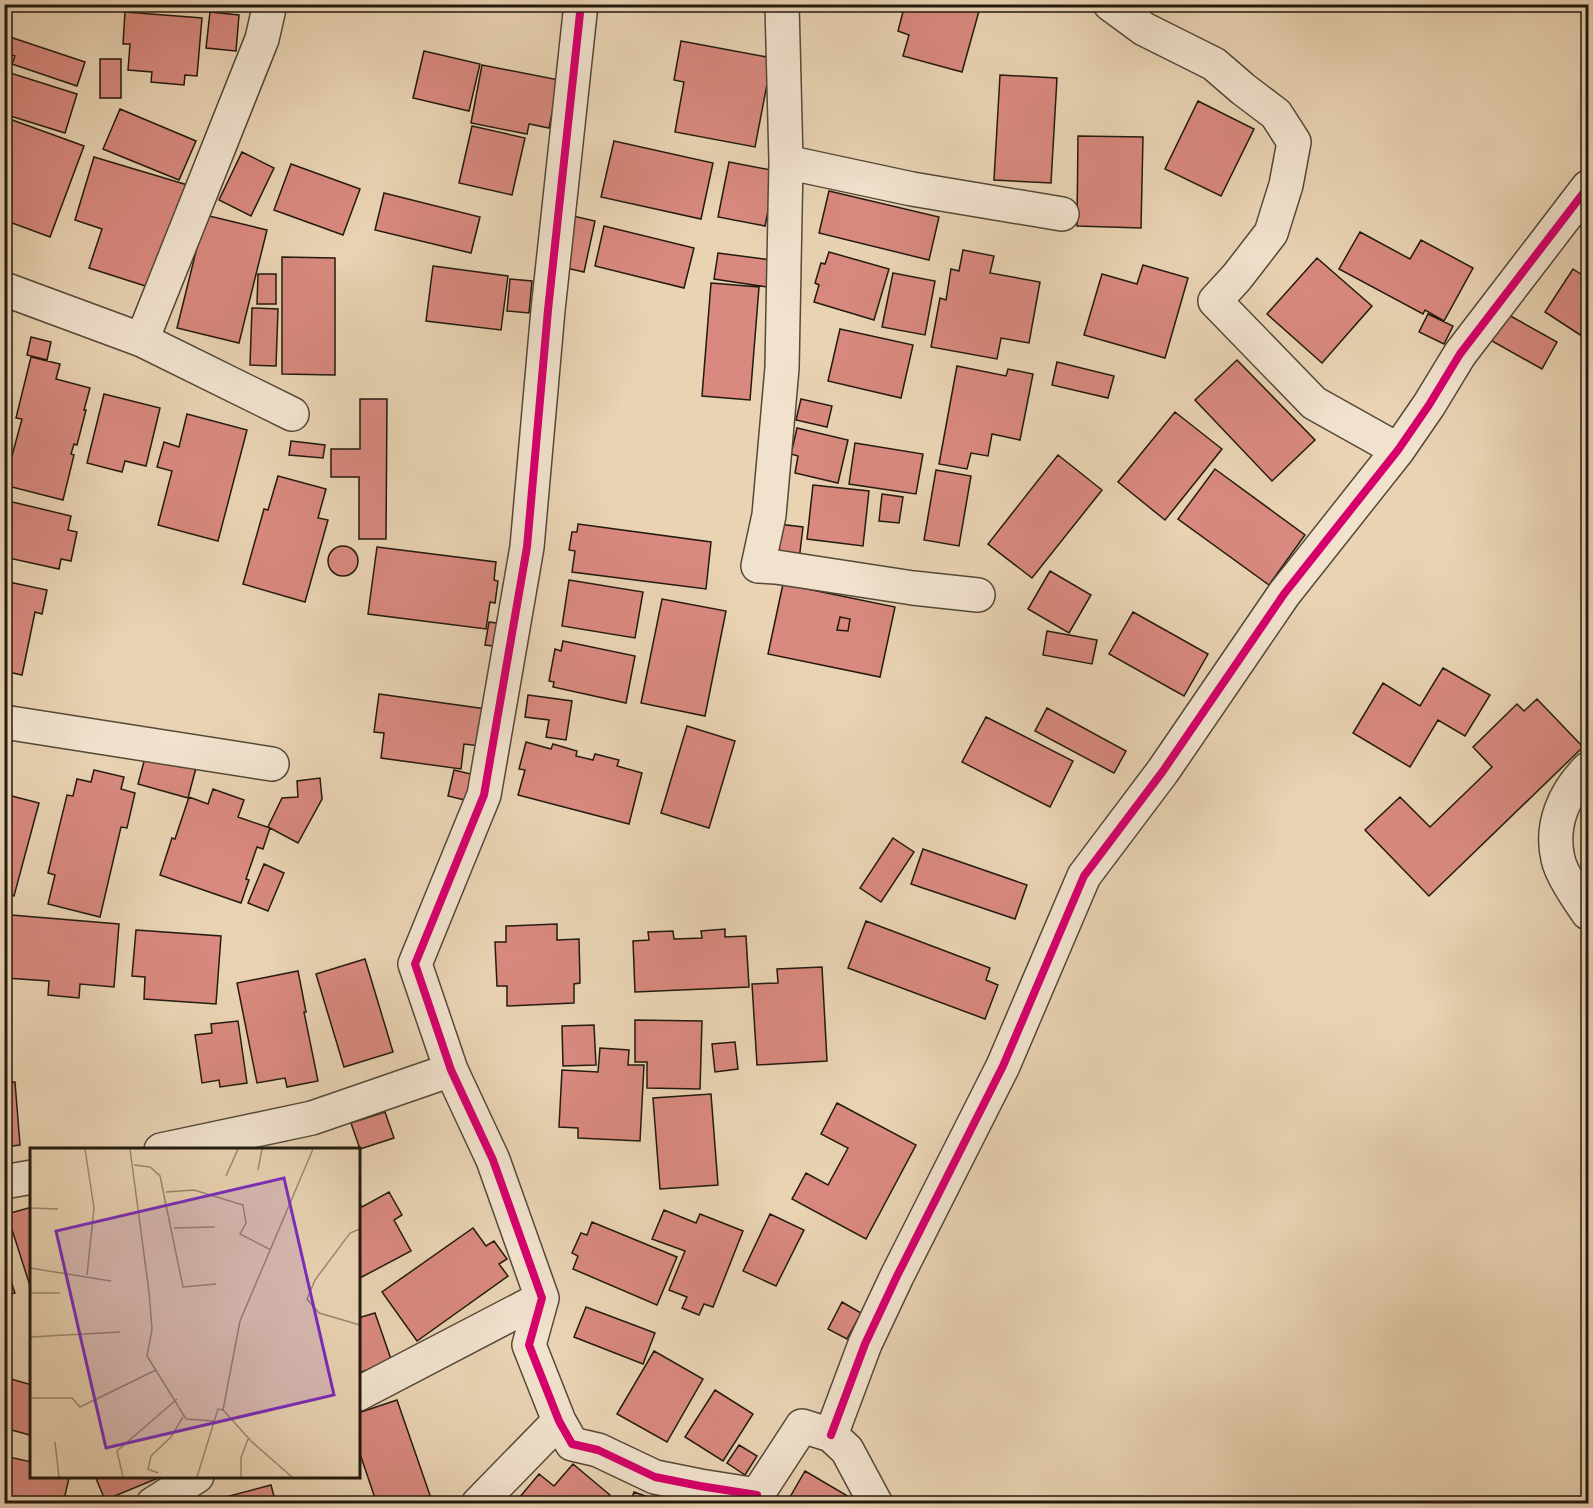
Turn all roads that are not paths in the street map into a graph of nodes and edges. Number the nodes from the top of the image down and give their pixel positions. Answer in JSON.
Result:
{"nodes":[{"id":1,"x":270,"y":4,"type":"edge"},
{"id":2,"x":581,"y":4,"type":"edge"},
{"id":3,"x":782,"y":4,"type":"edge"},
{"id":4,"x":1110,"y":4,"type":"edge"},
{"id":5,"x":786,"y":162,"type":"junction"},
{"id":6,"x":1588,"y":187,"type":"edge"},
{"id":7,"x":1062,"y":214,"type":"dead end"},
{"id":8,"x":4,"y":289,"type":"edge"},
{"id":9,"x":142,"y":340,"type":"junction"},
{"id":10,"x":292,"y":414,"type":"dead end"},
{"id":11,"x":1398,"y":450,"type":"junction"},
{"id":12,"x":978,"y":595,"type":"dead end"},
{"id":13,"x":4,"y":722,"type":"edge"},
{"id":14,"x":273,"y":765,"type":"dead end"},
{"id":15,"x":1588,"y":769,"type":"edge"},
{"id":16,"x":1588,"y":913,"type":"edge"},
{"id":17,"x":451,"y":1070,"type":"junction"},
{"id":18,"x":166,"y":1148,"type":"edge"},
{"id":19,"x":30,"y":1177,"type":"edge"},
{"id":20,"x":4,"y":1182,"type":"edge"},
{"id":21,"x":542,"y":1298,"type":"junction"},
{"id":22,"x":360,"y":1393,"type":"edge"},
{"id":23,"x":559,"y":1421,"type":"junction"},
{"id":24,"x":831,"y":1436,"type":"junction"},
{"id":25,"x":194,"y":1478,"type":"edge"},
{"id":26,"x":755,"y":1499,"type":"edge"},
{"id":27,"x":153,"y":1503,"type":"edge"},
{"id":28,"x":478,"y":1503,"type":"edge"},
{"id":29,"x":876,"y":1503,"type":"edge"}],
"edges":[{"from":1,"to":9,"type":"street"},
{"from":2,"to":17,"type":"street"},
{"from":3,"to":5,"type":"street"},
{"from":4,"to":11,"type":"street"},
{"from":5,"to":7,"type":"street"},
{"from":5,"to":12,"type":"street"},
{"from":6,"to":11,"type":"street"},
{"from":8,"to":9,"type":"street"},
{"from":9,"to":10,"type":"street"},
{"from":11,"to":24,"type":"street"},
{"from":13,"to":14,"type":"street"},
{"from":15,"to":16,"type":"street"},
{"from":17,"to":18,"type":"street"},
{"from":17,"to":21,"type":"street"},
{"from":19,"to":20,"type":"street"},
{"from":21,"to":22,"type":"street"},
{"from":21,"to":23,"type":"street"},
{"from":23,"to":26,"type":"street"},
{"from":23,"to":28,"type":"street"},
{"from":24,"to":26,"type":"street"},
{"from":24,"to":29,"type":"street"},
{"from":25,"to":27,"type":"street"}]}
